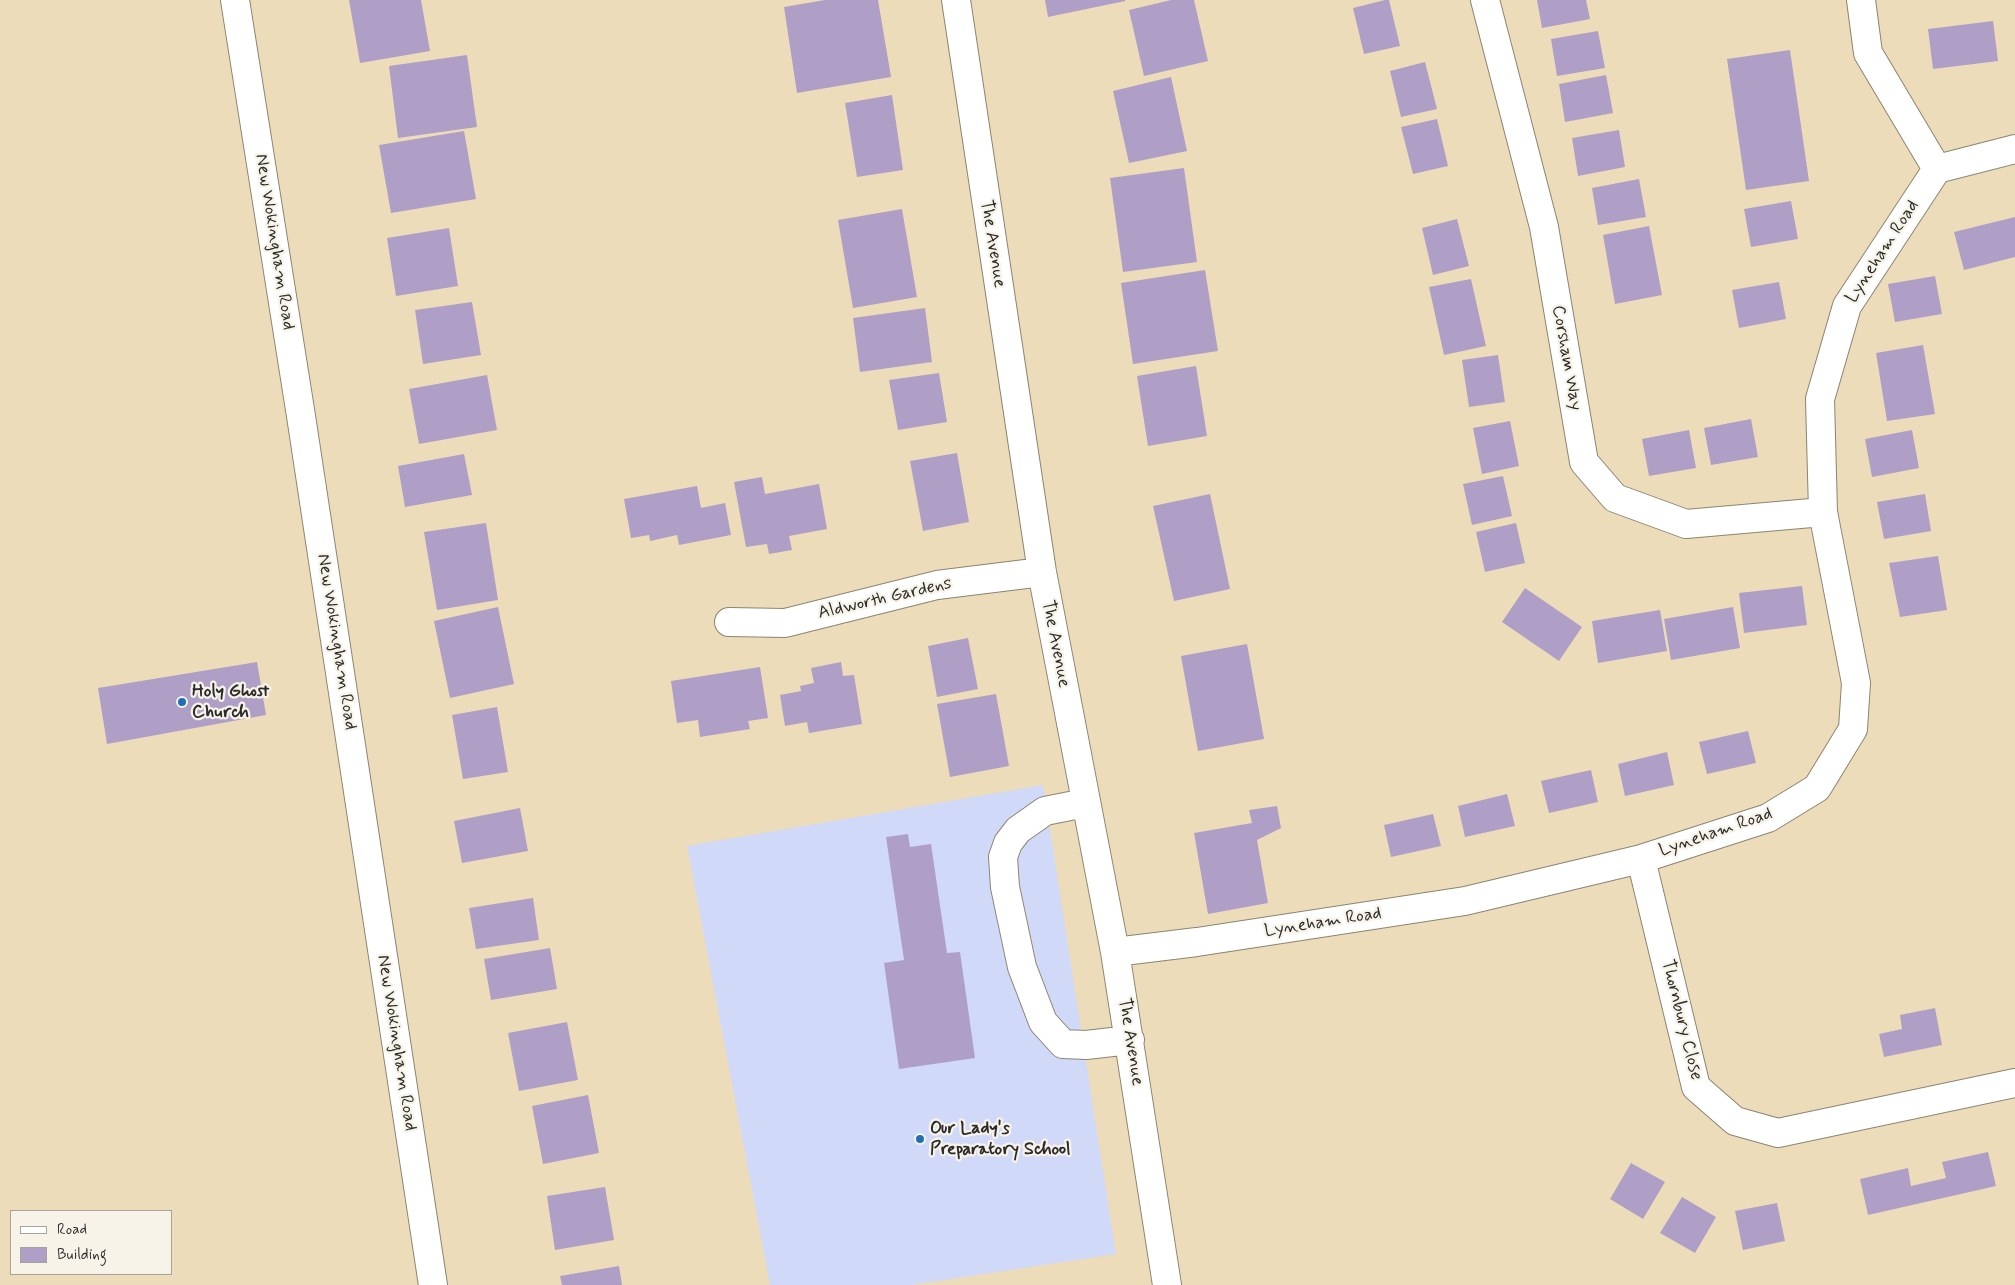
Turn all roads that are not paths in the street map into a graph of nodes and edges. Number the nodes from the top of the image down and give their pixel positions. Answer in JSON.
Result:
{"nodes":[{"id":1,"x":235,"y":0,"type":"edge"},
{"id":2,"x":956,"y":0,"type":"edge"},
{"id":3,"x":1485,"y":0,"type":"edge"},
{"id":4,"x":1862,"y":0,"type":"edge"},
{"id":5,"x":2015,"y":149,"type":"edge"},
{"id":6,"x":1937,"y":169,"type":"junction"},
{"id":7,"x":1823,"y":512,"type":"junction"},
{"id":8,"x":1042,"y":572,"type":"junction"},
{"id":9,"x":729,"y":622,"type":"dead end"},
{"id":10,"x":1086,"y":803,"type":"junction"},
{"id":11,"x":1641,"y":859,"type":"junction"},
{"id":12,"x":1115,"y":952,"type":"junction"},
{"id":13,"x":1130,"y":1040,"type":"junction"},
{"id":14,"x":2015,"y":1083,"type":"edge"},
{"id":15,"x":433,"y":1285,"type":"edge"},
{"id":16,"x":1167,"y":1285,"type":"edge"}],
"edges":[{"from":1,"to":15,"type":"street","name":"New Wokingham Road"},
{"from":2,"to":8,"type":"street","name":"The Avenue"},
{"from":3,"to":7,"type":"street","name":"Corsham Way"},
{"from":4,"to":6,"type":"street"},
{"from":5,"to":6,"type":"street"},
{"from":6,"to":7,"type":"street","name":"Lyneham Road"},
{"from":7,"to":11,"type":"street","name":"Lyneham Road"},
{"from":8,"to":9,"type":"street","name":"Aldworth Gardens"},
{"from":8,"to":10,"type":"street","name":"The Avenue"},
{"from":10,"to":12,"type":"street","name":"The Avenue"},
{"from":10,"to":13,"type":"street"},
{"from":11,"to":12,"type":"street","name":"Lyneham Road"},
{"from":11,"to":14,"type":"street","name":"Thornbury Close"},
{"from":12,"to":13,"type":"street","name":"The Avenue"},
{"from":13,"to":16,"type":"street","name":"The Avenue"}]}
